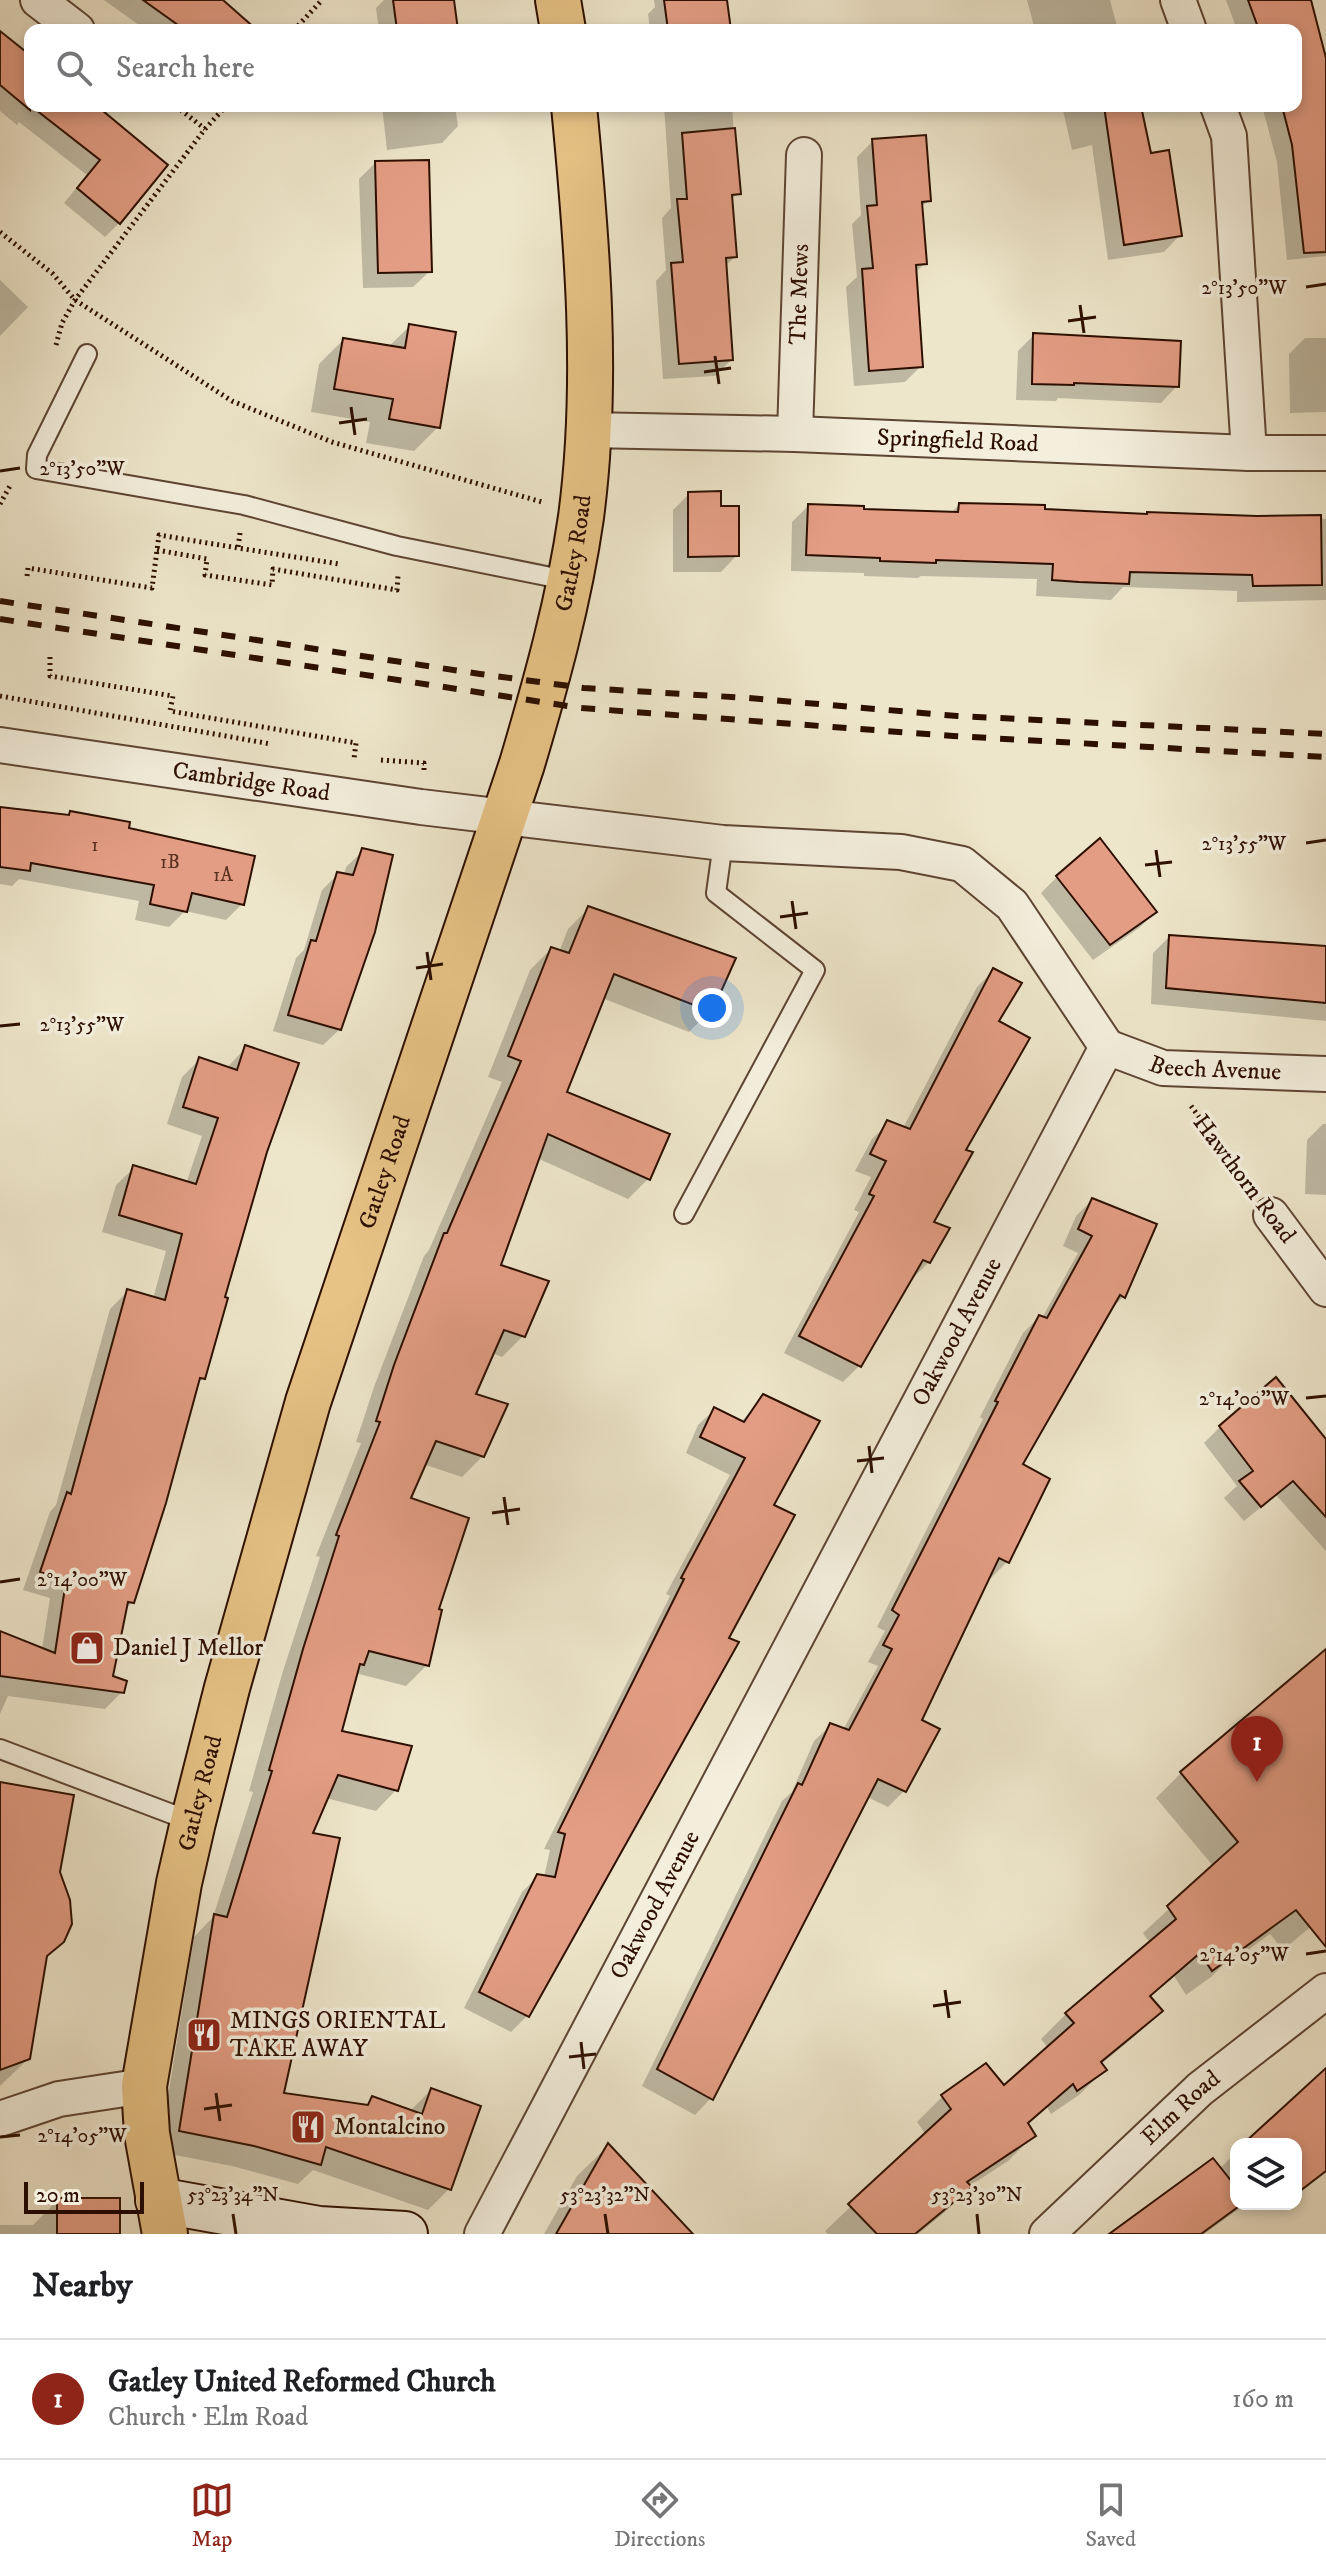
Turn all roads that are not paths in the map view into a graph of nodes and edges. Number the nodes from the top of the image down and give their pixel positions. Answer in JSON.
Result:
{"nodes":[{"id":1,"x":38,"y":0,"type":"edge"},
{"id":2,"x":558,"y":0,"type":"edge"},
{"id":3,"x":1178,"y":0,"type":"edge"},
{"id":4,"x":69,"y":24,"type":"edge"},
{"id":5,"x":562,"y":24,"type":"edge"},
{"id":6,"x":1187,"y":24,"type":"edge"},
{"id":7,"x":574,"y":112,"type":"edge"},
{"id":8,"x":1220,"y":112,"type":"edge"},
{"id":9,"x":804,"y":155,"type":"dead end"},
{"id":10,"x":87,"y":354,"type":"dead end"},
{"id":11,"x":588,"y":430,"type":"junction"},
{"id":12,"x":795,"y":434,"type":"junction"},
{"id":13,"x":1249,"y":453,"type":"junction"},
{"id":14,"x":1326,"y":453,"type":"edge"},
{"id":15,"x":571,"y":581,"type":"junction"},
{"id":16,"x":0,"y":745,"type":"edge"},
{"id":17,"x":504,"y":816,"type":"junction"},
{"id":18,"x":723,"y":843,"type":"junction"},
{"id":19,"x":1107,"y":1047,"type":"junction"},
{"id":20,"x":1326,"y":1074,"type":"edge"},
{"id":21,"x":684,"y":1214,"type":"dead end"},
{"id":22,"x":1271,"y":1215,"type":"road end"},
{"id":23,"x":1326,"y":1289,"type":"edge"},
{"id":24,"x":0,"y":1749,"type":"edge"},
{"id":25,"x":193,"y":1822,"type":"junction"},
{"id":26,"x":1326,"y":1991,"type":"edge"},
{"id":27,"x":144,"y":2086,"type":"junction"},
{"id":28,"x":0,"y":2119,"type":"edge"},
{"id":29,"x":161,"y":2217,"type":"edge"},
{"id":30,"x":314,"y":2232,"type":"edge"},
{"id":31,"x":405,"y":2234,"type":"edge"},
{"id":32,"x":482,"y":2234,"type":"edge"},
{"id":33,"x":1047,"y":2234,"type":"edge"}],
"edges":[{"from":1,"to":4,"type":"street"},
{"from":2,"to":5,"type":"main road"},
{"from":3,"to":6,"type":"street"},
{"from":7,"to":11,"type":"main road","name":"Gatley Road"},
{"from":8,"to":13,"type":"street"},
{"from":9,"to":12,"type":"street","name":"The Mews"},
{"from":10,"to":15,"type":"lane"},
{"from":11,"to":12,"type":"street","name":"Springfield Road"},
{"from":11,"to":15,"type":"main road","name":"Gatley Road"},
{"from":12,"to":13,"type":"street","name":"Springfield Road"},
{"from":13,"to":14,"type":"street","name":"Springfield Road"},
{"from":15,"to":17,"type":"main road","name":"Gatley Road"},
{"from":16,"to":17,"type":"street","name":"Cambridge Road"},
{"from":17,"to":18,"type":"street"},
{"from":17,"to":25,"type":"main road","name":"Gatley Road"},
{"from":18,"to":19,"type":"street"},
{"from":18,"to":21,"type":"lane"},
{"from":19,"to":20,"type":"street","name":"Beech Avenue"},
{"from":19,"to":32,"type":"street","name":"Oakwood Avenue"},
{"from":22,"to":23,"type":"street","name":"Hawthorn Road"},
{"from":24,"to":25,"type":"lane"},
{"from":25,"to":27,"type":"main road","name":"Gatley Road"},
{"from":26,"to":33,"type":"street","name":"Elm Road"},
{"from":27,"to":28,"type":"street"},
{"from":27,"to":29,"type":"main road","name":"Gatley Road"},
{"from":29,"to":30,"type":"street"},
{"from":30,"to":31,"type":"street"}]}
